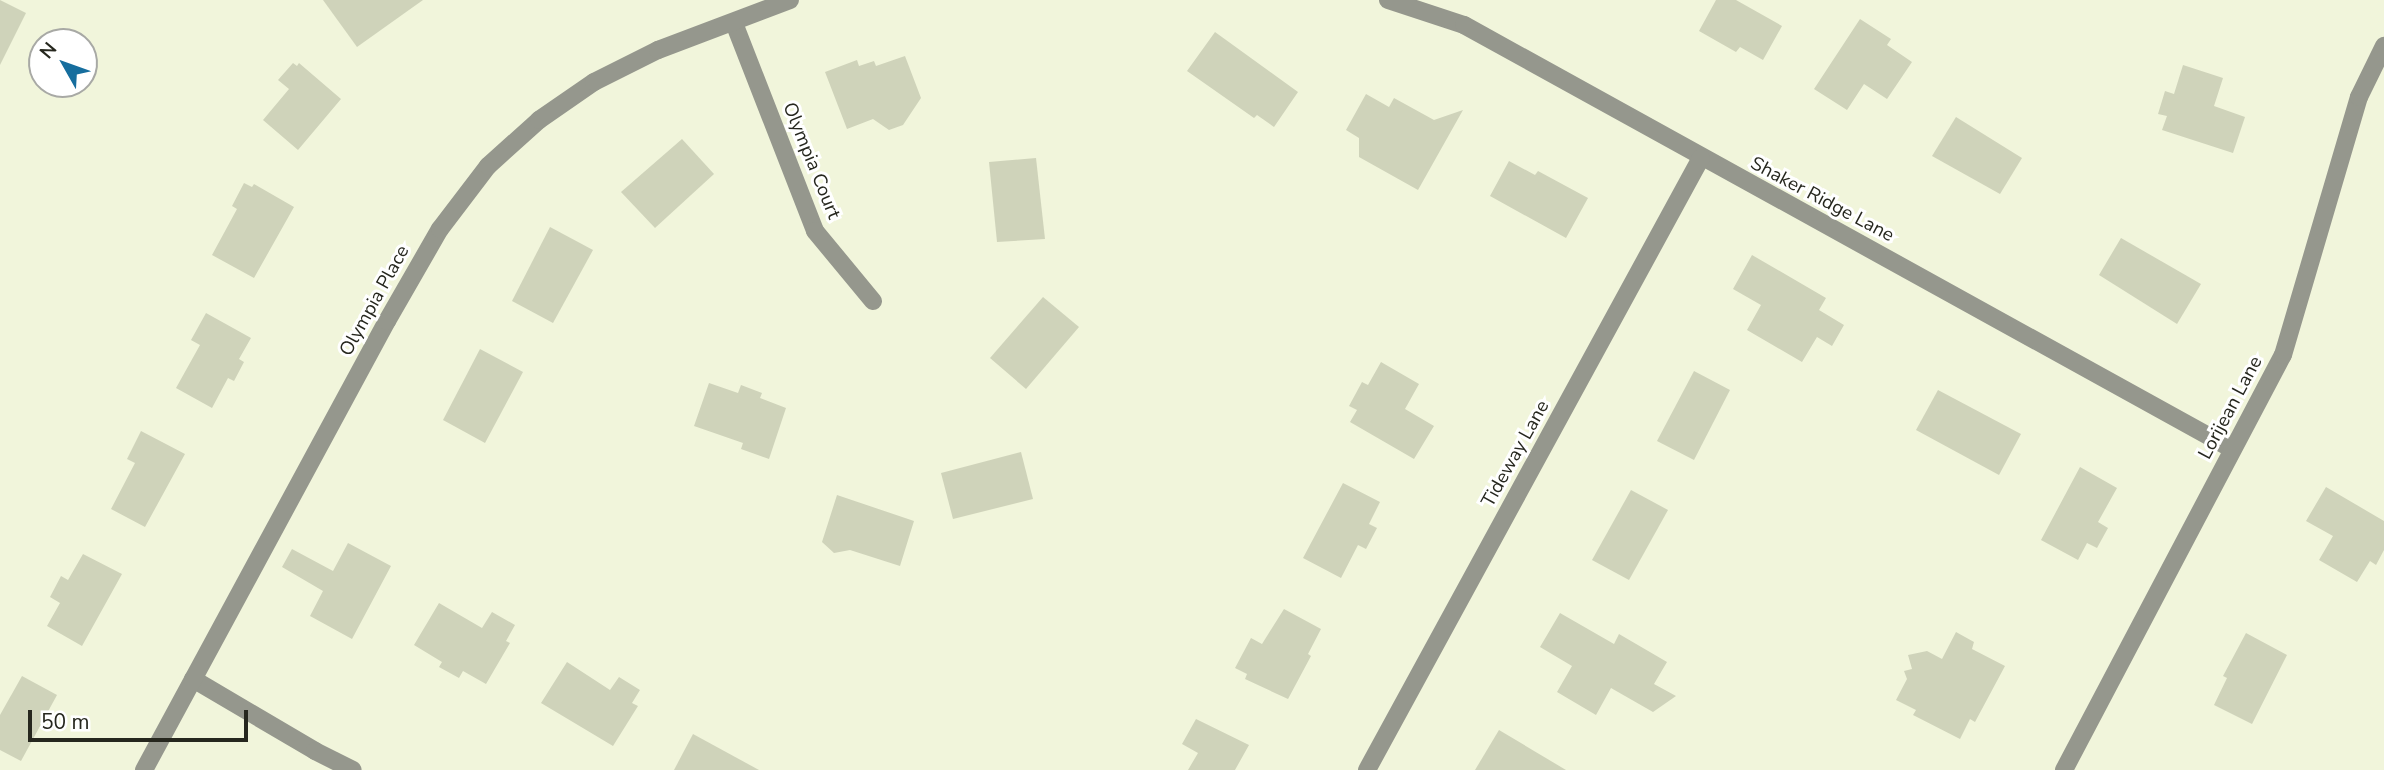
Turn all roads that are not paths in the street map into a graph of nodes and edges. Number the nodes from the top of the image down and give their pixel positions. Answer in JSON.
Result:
{"nodes":[{"id":1,"x":790,"y":0,"type":"edge"},
{"id":2,"x":1388,"y":0,"type":"edge"},
{"id":3,"x":734,"y":23,"type":"junction"},
{"id":4,"x":2384,"y":46,"type":"edge"},
{"id":5,"x":1700,"y":158,"type":"junction"},
{"id":6,"x":873,"y":301,"type":"dead end"},
{"id":7,"x":2232,"y":449,"type":"junction"},
{"id":8,"x":193,"y":679,"type":"junction"},
{"id":9,"x":144,"y":770,"type":"edge"},
{"id":10,"x":352,"y":770,"type":"edge"},
{"id":11,"x":1367,"y":770,"type":"edge"},
{"id":12,"x":2064,"y":770,"type":"edge"}],
"edges":[{"from":1,"to":3,"type":"street","name":"Olympia Place"},
{"from":2,"to":5,"type":"street","name":"Shaker Ridge Lane"},
{"from":3,"to":6,"type":"street","name":"Olympia Court"},
{"from":3,"to":8,"type":"street","name":"Olympia Place"},
{"from":4,"to":7,"type":"street","name":"Lorijean Lane"},
{"from":5,"to":7,"type":"street","name":"Shaker Ridge Lane"},
{"from":5,"to":11,"type":"street","name":"Tideway Lane"},
{"from":7,"to":12,"type":"street","name":"Lorijean Lane"},
{"from":8,"to":9,"type":"street","name":"Olympia Place"},
{"from":8,"to":10,"type":"street"}]}
